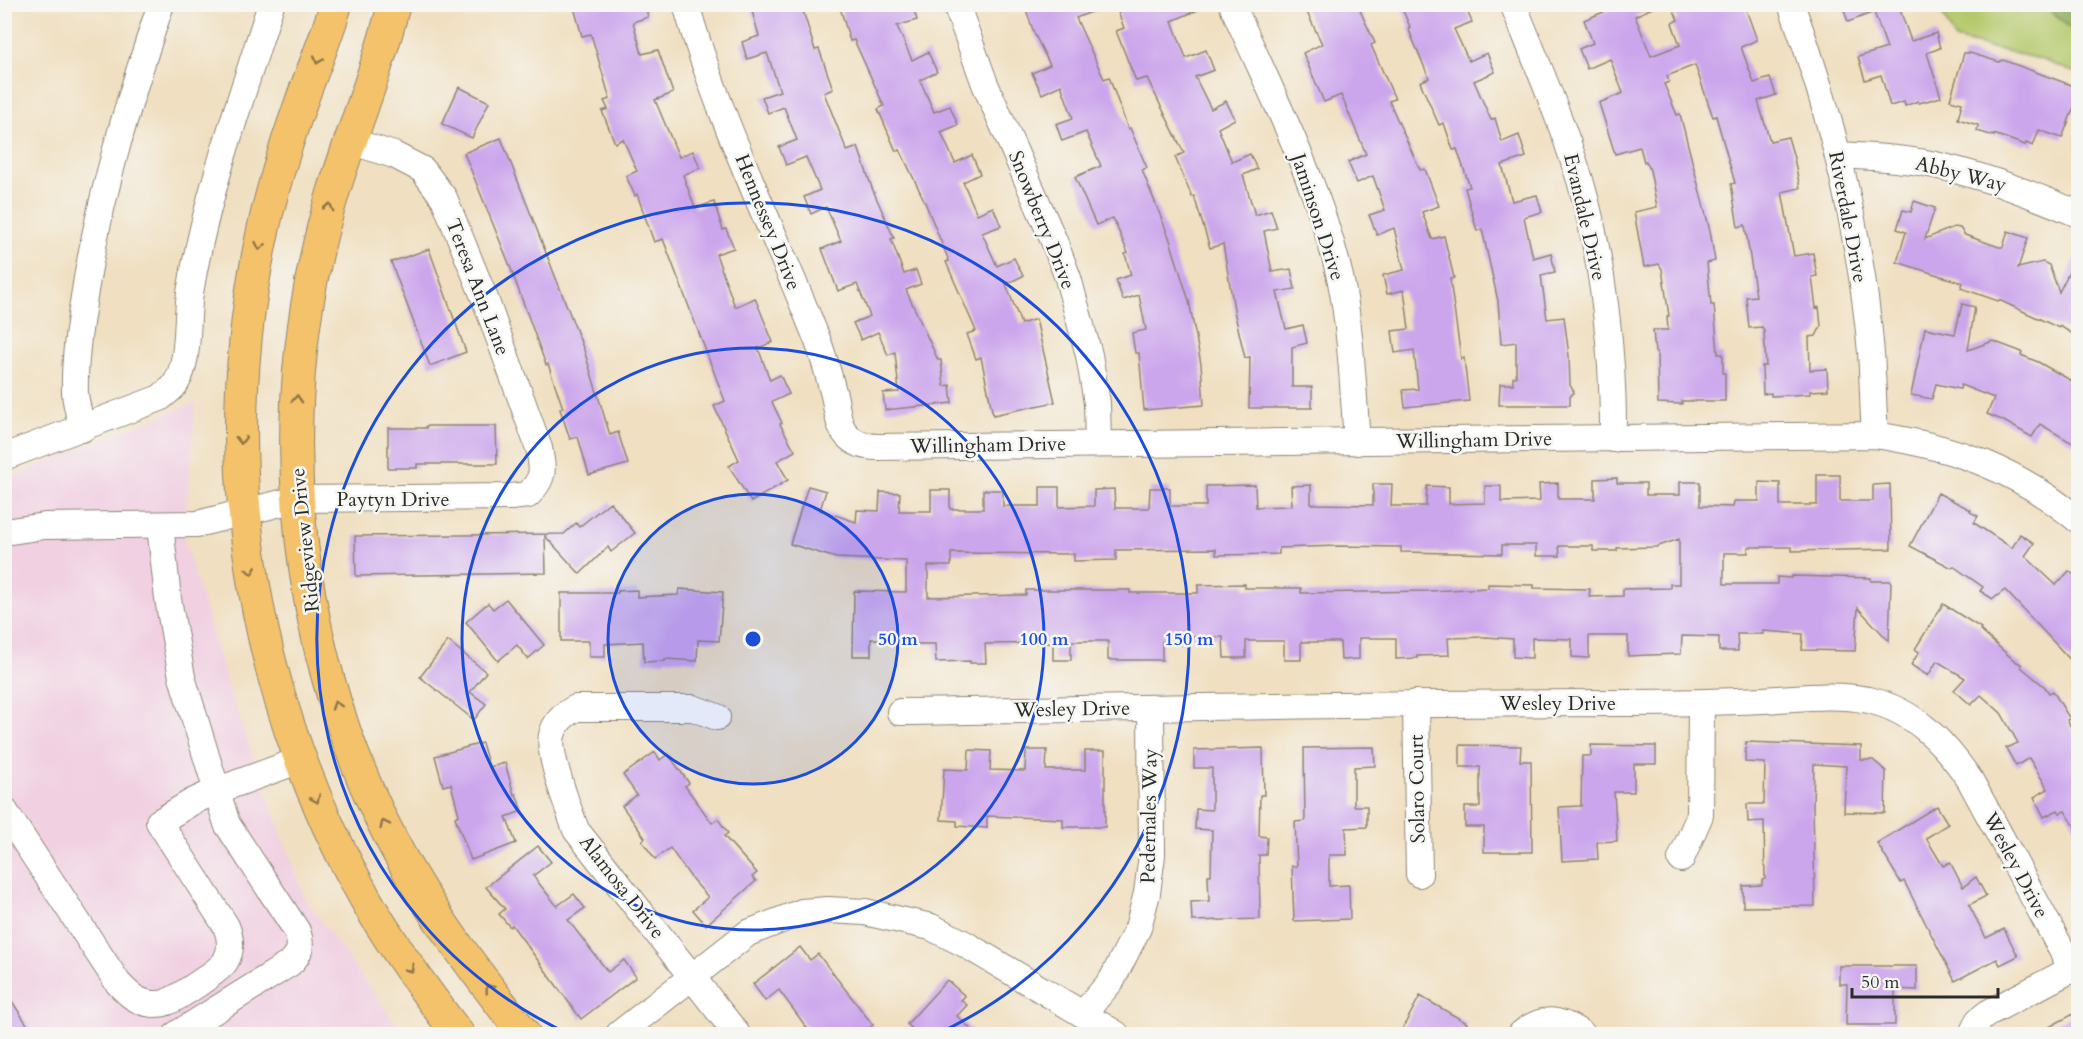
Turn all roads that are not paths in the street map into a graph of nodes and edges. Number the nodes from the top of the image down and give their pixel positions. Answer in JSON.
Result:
{"nodes":[{"id":1,"x":161,"y":4,"type":"edge"},
{"id":2,"x":271,"y":4,"type":"edge"},
{"id":3,"x":336,"y":4,"type":"edge"},
{"id":4,"x":394,"y":4,"type":"edge"},
{"id":5,"x":686,"y":4,"type":"edge"},
{"id":6,"x":956,"y":4,"type":"edge"},
{"id":7,"x":1232,"y":4,"type":"edge"},
{"id":8,"x":1513,"y":4,"type":"edge"},
{"id":9,"x":1791,"y":4,"type":"edge"},
{"id":10,"x":350,"y":141,"type":"junction"},
{"id":11,"x":1838,"y":155,"type":"junction"},
{"id":12,"x":2079,"y":214,"type":"edge"},
{"id":13,"x":82,"y":429,"type":"junction"},
{"id":14,"x":1875,"y":435,"type":"junction"},
{"id":15,"x":850,"y":439,"type":"joint"},
{"id":16,"x":1613,"y":439,"type":"junction"},
{"id":17,"x":1357,"y":442,"type":"junction"},
{"id":18,"x":1098,"y":444,"type":"junction"},
{"id":19,"x":4,"y":457,"type":"edge"},
{"id":20,"x":539,"y":484,"type":"joint"},
{"id":21,"x":297,"y":499,"type":"junction"},
{"id":22,"x":243,"y":513,"type":"junction"},
{"id":23,"x":2079,"y":520,"type":"edge"},
{"id":24,"x":160,"y":525,"type":"junction"},
{"id":25,"x":4,"y":532,"type":"edge"},
{"id":26,"x":1416,"y":703,"type":"junction"},
{"id":27,"x":1701,"y":703,"type":"junction"},
{"id":28,"x":1151,"y":708,"type":"junction"},
{"id":29,"x":900,"y":712,"type":"dead end"},
{"id":30,"x":717,"y":717,"type":"dead end"},
{"id":31,"x":300,"y":760,"type":"junction"},
{"id":32,"x":216,"y":791,"type":"junction"},
{"id":33,"x":4,"y":810,"type":"edge"},
{"id":34,"x":1681,"y":859,"type":"dead end"},
{"id":35,"x":1419,"y":874,"type":"dead end"},
{"id":36,"x":2075,"y":968,"type":"edge"},
{"id":37,"x":692,"y":977,"type":"junction"},
{"id":38,"x":1083,"y":1014,"type":"junction"},
{"id":39,"x":1531,"y":1028,"type":"edge"},
{"id":40,"x":1972,"y":1033,"type":"edge"},
{"id":41,"x":177,"y":1035,"type":"edge"},
{"id":42,"x":458,"y":1035,"type":"edge"},
{"id":43,"x":524,"y":1035,"type":"edge"},
{"id":44,"x":619,"y":1035,"type":"edge"},
{"id":45,"x":737,"y":1035,"type":"edge"},
{"id":46,"x":1116,"y":1035,"type":"edge"},
{"id":47,"x":1582,"y":1035,"type":"edge"}],
"edges":[{"from":1,"to":13,"type":"street"},
{"from":2,"to":13,"type":"street"},
{"from":3,"to":22,"type":"main road","one_way":true},
{"from":4,"to":10,"type":"main road","name":"Ridgeview Drive"},
{"from":5,"to":15,"type":"street","name":"Hennessey Drive"},
{"from":6,"to":18,"type":"street","name":"Snowberry Drive"},
{"from":7,"to":17,"type":"street","name":"Jaminson Drive"},
{"from":8,"to":16,"type":"street","name":"Evandale Drive"},
{"from":9,"to":11,"type":"street","name":"Riverdale Drive"},
{"from":10,"to":20,"type":"street","name":"Teresa Ann Lane"},
{"from":21,"to":10,"type":"main road","name":"Ridgeview Drive","one_way":true},
{"from":11,"to":12,"type":"street","name":"Abby Way"},
{"from":11,"to":14,"type":"street","name":"Riverdale Drive"},
{"from":13,"to":19,"type":"street"},
{"from":14,"to":16,"type":"street","name":"Willingham Drive"},
{"from":14,"to":23,"type":"street","name":"Willingham Drive"},
{"from":15,"to":18,"type":"street","name":"Willingham Drive"},
{"from":16,"to":17,"type":"street","name":"Willingham Drive"},
{"from":17,"to":18,"type":"street","name":"Willingham Drive"},
{"from":20,"to":21,"type":"street","name":"Paytyn Drive"},
{"from":21,"to":22,"type":"street","name":"Paytyn Drive"},
{"from":43,"to":21,"type":"main road","name":"Ridgeview Drive","one_way":true},
{"from":22,"to":24,"type":"street","name":"Paytyn Drive"},
{"from":22,"to":31,"type":"main road","one_way":true},
{"from":24,"to":25,"type":"street","name":"Paytyn Drive"},
{"from":24,"to":32,"type":"street"},
{"from":26,"to":27,"type":"street","name":"Wesley Drive"},
{"from":26,"to":28,"type":"street","name":"Wesley Drive"},
{"from":26,"to":35,"type":"street","name":"Solaro Court"},
{"from":27,"to":34,"type":"street"},
{"from":27,"to":36,"type":"street","name":"Wesley Drive"},
{"from":28,"to":29,"type":"street","name":"Wesley Drive"},
{"from":28,"to":38,"type":"street","name":"Pedernales Way"},
{"from":30,"to":37,"type":"street","name":"Alamosa Drive"},
{"from":31,"to":32,"type":"street"},
{"from":31,"to":42,"type":"main road","one_way":true},
{"from":32,"to":33,"type":"street"},
{"from":32,"to":41,"type":"street"},
{"from":36,"to":40,"type":"street"},
{"from":37,"to":38,"type":"street"},
{"from":37,"to":44,"type":"street"},
{"from":37,"to":45,"type":"street","name":"Alamosa Drive"},
{"from":38,"to":46,"type":"street"},
{"from":39,"to":47,"type":"street"}]}
